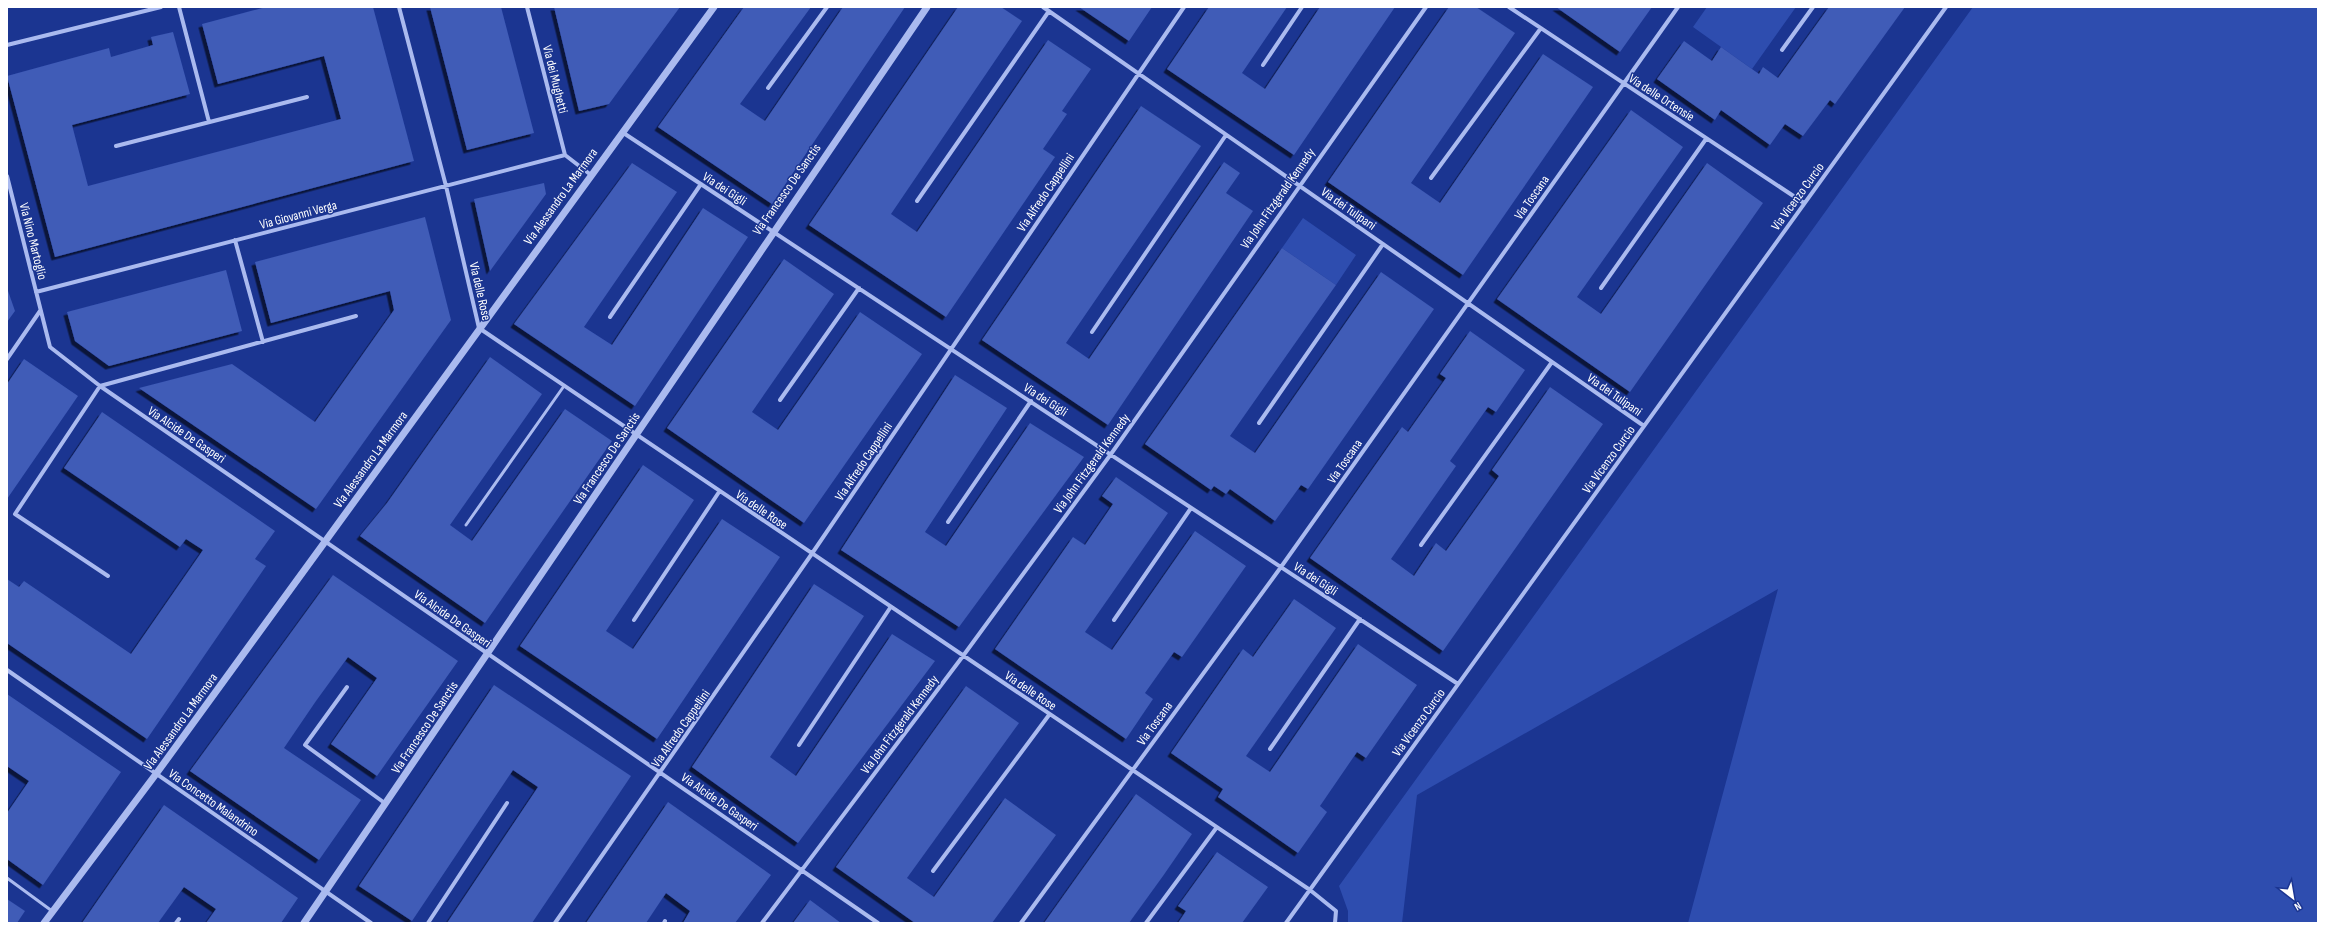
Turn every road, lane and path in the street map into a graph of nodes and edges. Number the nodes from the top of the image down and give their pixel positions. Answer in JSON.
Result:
{"nodes":[{"id":1,"x":161,"y":7,"type":"edge"},
{"id":2,"x":180,"y":7,"type":"edge"},
{"id":3,"x":399,"y":7,"type":"edge"},
{"id":4,"x":527,"y":7,"type":"edge"},
{"id":5,"x":714,"y":7,"type":"edge"},
{"id":6,"x":827,"y":7,"type":"edge"},
{"id":7,"x":927,"y":7,"type":"edge"},
{"id":8,"x":1043,"y":7,"type":"edge"},
{"id":9,"x":1184,"y":7,"type":"edge"},
{"id":10,"x":1302,"y":7,"type":"edge"},
{"id":11,"x":1426,"y":7,"type":"edge"},
{"id":12,"x":1509,"y":7,"type":"edge"},
{"id":13,"x":1678,"y":7,"type":"edge"},
{"id":14,"x":1813,"y":7,"type":"edge"},
{"id":15,"x":1946,"y":7,"type":"edge"},
{"id":16,"x":1049,"y":11,"type":"junction"},
{"id":17,"x":1541,"y":28,"type":"junction"},
{"id":18,"x":7,"y":45,"type":"edge"},
{"id":19,"x":1782,"y":50,"type":"dead end"},
{"id":20,"x":1263,"y":65,"type":"dead end"},
{"id":21,"x":1138,"y":73,"type":"junction"},
{"id":22,"x":1623,"y":84,"type":"junction"},
{"id":23,"x":768,"y":88,"type":"dead end"},
{"id":24,"x":307,"y":97,"type":"dead end"},
{"id":25,"x":209,"y":122,"type":"junction"},
{"id":26,"x":622,"y":132,"type":"junction"},
{"id":27,"x":1226,"y":135,"type":"junction"},
{"id":28,"x":1706,"y":139,"type":"junction"},
{"id":29,"x":116,"y":146,"type":"dead end"},
{"id":30,"x":565,"y":155,"type":"junction"},
{"id":31,"x":591,"y":175,"type":"junction"},
{"id":32,"x":7,"y":176,"type":"edge"},
{"id":33,"x":1431,"y":178,"type":"dead end"},
{"id":34,"x":701,"y":184,"type":"junction"},
{"id":35,"x":1299,"y":185,"type":"junction"},
{"id":36,"x":446,"y":186,"type":"junction"},
{"id":37,"x":918,"y":201,"type":"dead end"},
{"id":38,"x":1804,"y":203,"type":"junction"},
{"id":39,"x":772,"y":231,"type":"junction"},
{"id":40,"x":235,"y":240,"type":"junction"},
{"id":41,"x":1383,"y":244,"type":"junction"},
{"id":42,"x":859,"y":288,"type":"junction"},
{"id":43,"x":1601,"y":288,"type":"dead end"},
{"id":44,"x":36,"y":292,"type":"junction"},
{"id":45,"x":1468,"y":303,"type":"junction"},
{"id":46,"x":40,"y":311,"type":"junction"},
{"id":47,"x":356,"y":316,"type":"dead end"},
{"id":48,"x":610,"y":316,"type":"dead end"},
{"id":49,"x":479,"y":328,"type":"junction"},
{"id":50,"x":1092,"y":332,"type":"dead end"},
{"id":51,"x":262,"y":342,"type":"junction"},
{"id":52,"x":951,"y":348,"type":"junction"},
{"id":53,"x":7,"y":359,"type":"edge"},
{"id":54,"x":1552,"y":362,"type":"junction"},
{"id":55,"x":100,"y":386,"type":"junction"},
{"id":56,"x":564,"y":386,"type":"junction"},
{"id":57,"x":780,"y":400,"type":"dead end"},
{"id":58,"x":1031,"y":401,"type":"junction"},
{"id":59,"x":1259,"y":423,"type":"dead end"},
{"id":60,"x":1644,"y":426,"type":"junction"},
{"id":61,"x":636,"y":435,"type":"junction"},
{"id":62,"x":1111,"y":454,"type":"junction"},
{"id":63,"x":719,"y":492,"type":"junction"},
{"id":64,"x":1191,"y":508,"type":"junction"},
{"id":65,"x":948,"y":522,"type":"dead end"},
{"id":66,"x":466,"y":525,"type":"dead end"},
{"id":67,"x":326,"y":541,"type":"junction"},
{"id":68,"x":1421,"y":545,"type":"dead end"},
{"id":69,"x":811,"y":555,"type":"junction"},
{"id":70,"x":1281,"y":567,"type":"junction"},
{"id":71,"x":108,"y":576,"type":"dead end"},
{"id":72,"x":890,"y":608,"type":"junction"},
{"id":73,"x":1360,"y":619,"type":"junction"},
{"id":74,"x":634,"y":620,"type":"dead end"},
{"id":75,"x":1114,"y":620,"type":"dead end"},
{"id":76,"x":487,"y":654,"type":"junction"},
{"id":77,"x":963,"y":656,"type":"junction"},
{"id":78,"x":7,"y":670,"type":"edge"},
{"id":79,"x":1458,"y":684,"type":"junction"},
{"id":80,"x":347,"y":687,"type":"dead end"},
{"id":81,"x":1049,"y":715,"type":"junction"},
{"id":82,"x":799,"y":745,"type":"dead end"},
{"id":83,"x":1270,"y":749,"type":"dead end"},
{"id":84,"x":1132,"y":770,"type":"junction"},
{"id":85,"x":661,"y":772,"type":"junction"},
{"id":86,"x":156,"y":774,"type":"junction"},
{"id":87,"x":507,"y":803,"type":"dead end"},
{"id":88,"x":386,"y":804,"type":"junction"},
{"id":89,"x":1217,"y":827,"type":"junction"},
{"id":90,"x":801,"y":869,"type":"junction"},
{"id":91,"x":933,"y":871,"type":"dead end"},
{"id":92,"x":7,"y":878,"type":"edge"},
{"id":93,"x":1310,"y":890,"type":"junction"},
{"id":94,"x":325,"y":892,"type":"junction"},
{"id":95,"x":52,"y":911,"type":"junction"},
{"id":96,"x":44,"y":923,"type":"edge"},
{"id":97,"x":304,"y":923,"type":"edge"},
{"id":98,"x":371,"y":923,"type":"edge"},
{"id":99,"x":428,"y":923,"type":"edge"},
{"id":100,"x":555,"y":923,"type":"edge"},
{"id":101,"x":762,"y":923,"type":"edge"},
{"id":102,"x":878,"y":923,"type":"edge"},
{"id":103,"x":1021,"y":923,"type":"edge"},
{"id":104,"x":1146,"y":923,"type":"edge"},
{"id":105,"x":1286,"y":923,"type":"edge"},
{"id":106,"x":1335,"y":923,"type":"edge"}],
"edges":[{"from":1,"to":18,"type":"street"},
{"from":2,"to":25,"type":"street"},
{"from":3,"to":36,"type":"street","name":"Via delle Rose"},
{"from":4,"to":30,"type":"street","name":"Via dei Mughetti"},
{"from":5,"to":26,"type":"street","name":"Via Alessandro La Marmora"},
{"from":6,"to":23,"type":"street"},
{"from":7,"to":39,"type":"street","name":"Via Francesco De Sanctis"},
{"from":8,"to":16,"type":"street","name":"Via dei Tulipani"},
{"from":9,"to":21,"type":"street","name":"Via Alfredo Cappellini"},
{"from":10,"to":20,"type":"street"},
{"from":11,"to":35,"type":"street","name":"Via John Fitzgerald Kennedy"},
{"from":12,"to":17,"type":"street","name":"Via delle Ortensie"},
{"from":13,"to":22,"type":"street","name":"Via Toscana"},
{"from":14,"to":19,"type":"street"},
{"from":15,"to":38,"type":"street","name":"Via Vicenzo Curcio"},
{"from":16,"to":21,"type":"street","name":"Via dei Tulipani"},
{"from":16,"to":37,"type":"street"},
{"from":17,"to":22,"type":"street","name":"Via delle Ortensie"},
{"from":17,"to":33,"type":"street"},
{"from":21,"to":27,"type":"street","name":"Via dei Tulipani"},
{"from":21,"to":52,"type":"street","name":"Via Alfredo Cappellini"},
{"from":22,"to":28,"type":"street","name":"Via delle Ortensie"},
{"from":22,"to":45,"type":"street","name":"Via Toscana"},
{"from":24,"to":25,"type":"street"},
{"from":25,"to":29,"type":"street"},
{"from":26,"to":31,"type":"street","name":"Via Alessandro La Marmora"},
{"from":26,"to":34,"type":"street","name":"Via dei Gigli"},
{"from":27,"to":35,"type":"street","name":"Via dei Tulipani"},
{"from":27,"to":50,"type":"street"},
{"from":28,"to":38,"type":"street","name":"Via delle Ortensie"},
{"from":28,"to":43,"type":"street"},
{"from":30,"to":31,"type":"street"},
{"from":30,"to":36,"type":"street","name":"Via Giovanni Verga"},
{"from":31,"to":49,"type":"street","name":"Via Alessandro La Marmora"},
{"from":32,"to":44,"type":"street","name":"Via Nino Martoglio"},
{"from":34,"to":39,"type":"street","name":"Via dei Gigli"},
{"from":34,"to":48,"type":"street"},
{"from":35,"to":41,"type":"street","name":"Via dei Tulipani"},
{"from":35,"to":62,"type":"street","name":"Via John Fitzgerald Kennedy"},
{"from":36,"to":40,"type":"street","name":"Via Giovanni Verga"},
{"from":36,"to":49,"type":"street","name":"Via delle Rose"},
{"from":38,"to":60,"type":"street","name":"Via Vicenzo Curcio"},
{"from":39,"to":42,"type":"street","name":"Via dei Gigli"},
{"from":39,"to":61,"type":"street","name":"Via Francesco De Sanctis"},
{"from":40,"to":44,"type":"street","name":"Via Giovanni Verga"},
{"from":40,"to":51,"type":"street"},
{"from":41,"to":45,"type":"street","name":"Via dei Tulipani"},
{"from":41,"to":59,"type":"street"},
{"from":42,"to":52,"type":"street","name":"Via dei Gigli"},
{"from":42,"to":57,"type":"street"},
{"from":44,"to":46,"type":"street","name":"Via Nino Martoglio"},
{"from":45,"to":54,"type":"street","name":"Via dei Tulipani"},
{"from":45,"to":70,"type":"street","name":"Via Toscana"},
{"from":46,"to":53,"type":"street"},
{"from":46,"to":55,"type":"street","name":"Via Alcide De Gasperi"},
{"from":47,"to":51,"type":"street"},
{"from":49,"to":56,"type":"street","name":"Via delle Rose"},
{"from":49,"to":67,"type":"street","name":"Via Alessandro La Marmora"},
{"from":51,"to":55,"type":"street"},
{"from":52,"to":58,"type":"street","name":"Via dei Gigli"},
{"from":52,"to":69,"type":"street","name":"Via Alfredo Cappellini"},
{"from":54,"to":60,"type":"street","name":"Via dei Tulipani"},
{"from":54,"to":68,"type":"street"},
{"from":55,"to":67,"type":"street","name":"Via Alcide De Gasperi"},
{"from":55,"to":71,"type":"street"},
{"from":56,"to":61,"type":"street","name":"Via delle Rose"},
{"from":56,"to":66,"type":"lane"},
{"from":58,"to":62,"type":"street","name":"Via dei Gigli"},
{"from":58,"to":65,"type":"street"},
{"from":60,"to":79,"type":"street","name":"Via Vicenzo Curcio"},
{"from":61,"to":63,"type":"street","name":"Via delle Rose"},
{"from":61,"to":76,"type":"street","name":"Via Francesco De Sanctis"},
{"from":62,"to":64,"type":"street","name":"Via dei Gigli"},
{"from":62,"to":77,"type":"street","name":"Via John Fitzgerald Kennedy"},
{"from":63,"to":69,"type":"street","name":"Via delle Rose"},
{"from":63,"to":74,"type":"street"},
{"from":64,"to":70,"type":"street","name":"Via dei Gigli"},
{"from":64,"to":75,"type":"street"},
{"from":67,"to":76,"type":"street","name":"Via Alcide De Gasperi"},
{"from":67,"to":86,"type":"street","name":"Via Alessandro La Marmora"},
{"from":69,"to":72,"type":"street","name":"Via delle Rose"},
{"from":69,"to":85,"type":"street","name":"Via Alfredo Cappellini"},
{"from":70,"to":73,"type":"street","name":"Via dei Gigli"},
{"from":70,"to":84,"type":"street","name":"Via Toscana"},
{"from":72,"to":77,"type":"street","name":"Via delle Rose"},
{"from":72,"to":82,"type":"street"},
{"from":73,"to":79,"type":"street","name":"Via dei Gigli"},
{"from":73,"to":83,"type":"street"},
{"from":76,"to":85,"type":"street","name":"Via Alcide De Gasperi"},
{"from":76,"to":88,"type":"street","name":"Via Francesco De Sanctis"},
{"from":77,"to":81,"type":"street","name":"Via delle Rose"},
{"from":77,"to":90,"type":"street","name":"Via John Fitzgerald Kennedy"},
{"from":78,"to":86,"type":"street","name":"Via Concetto Malandrino"},
{"from":79,"to":93,"type":"street","name":"Via Vicenzo Curcio"},
{"from":80,"to":88,"type":"street"},
{"from":81,"to":84,"type":"street","name":"Via delle Rose"},
{"from":81,"to":91,"type":"street"},
{"from":84,"to":89,"type":"street","name":"Via delle Rose"},
{"from":84,"to":103,"type":"street","name":"Via Toscana"},
{"from":85,"to":90,"type":"street","name":"Via Alcide De Gasperi"},
{"from":85,"to":100,"type":"street","name":"Via Alfredo Cappellini"},
{"from":86,"to":94,"type":"street","name":"Via Concetto Malandrino"},
{"from":86,"to":95,"type":"street","name":"Via Alessandro La Marmora"},
{"from":87,"to":99,"type":"street"},
{"from":88,"to":94,"type":"street","name":"Via Francesco De Sanctis"},
{"from":89,"to":93,"type":"street","name":"Via delle Rose"},
{"from":89,"to":104,"type":"street"},
{"from":90,"to":101,"type":"street","name":"Via John Fitzgerald Kennedy"},
{"from":90,"to":102,"type":"street","name":"Via Alcide De Gasperi"},
{"from":92,"to":95,"type":"lane"},
{"from":93,"to":105,"type":"street","name":"Via Vicenzo Curcio"},
{"from":93,"to":106,"type":"street","name":"Via delle Rose"},
{"from":94,"to":97,"type":"street","name":"Via Francesco De Sanctis"},
{"from":94,"to":98,"type":"street","name":"Via Concetto Malandrino"},
{"from":95,"to":96,"type":"street","name":"Via Alessandro La Marmora"}]}
